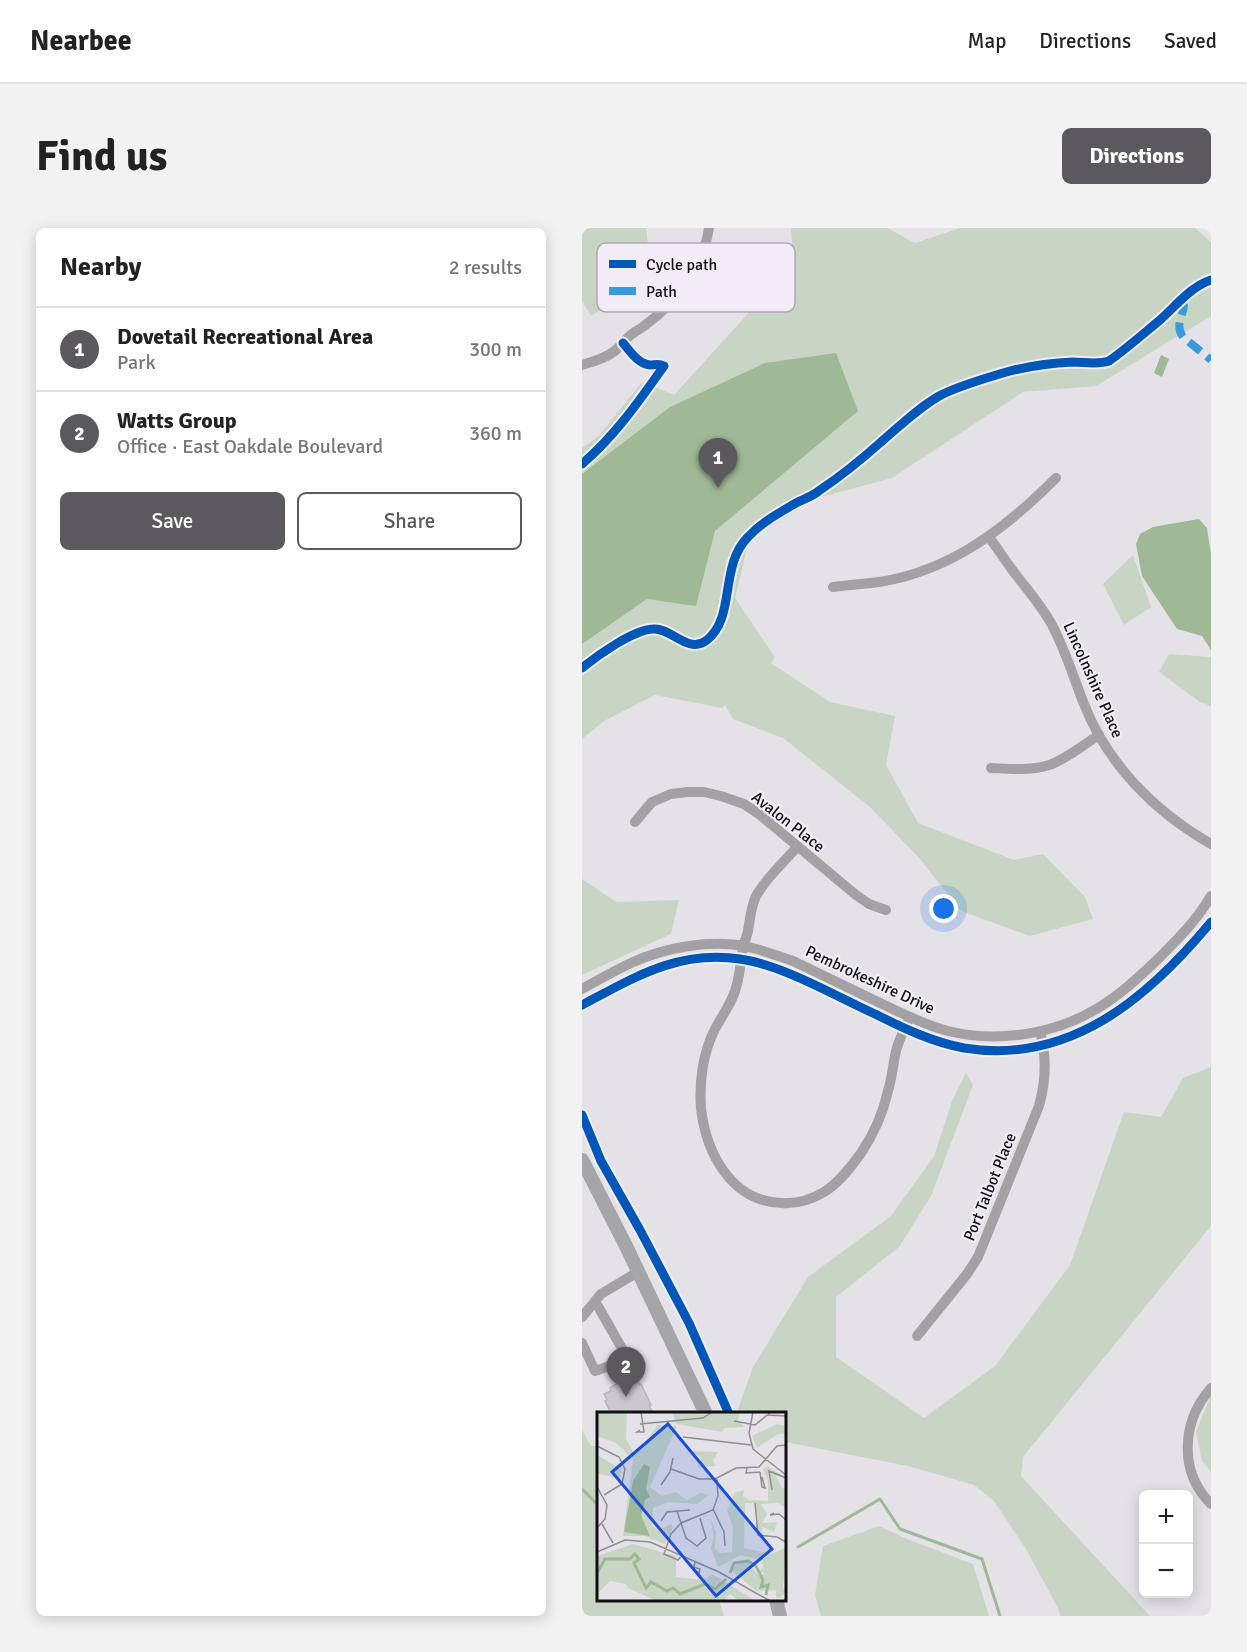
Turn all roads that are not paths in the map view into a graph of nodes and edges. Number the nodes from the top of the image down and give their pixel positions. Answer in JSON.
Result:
{"nodes":[{"id":1,"x":708,"y":228,"type":"edge"},
{"id":2,"x":705,"y":243,"type":"edge"},
{"id":3,"x":660,"y":312,"type":"edge"},
{"id":4,"x":582,"y":365,"type":"edge"},
{"id":5,"x":1056,"y":478,"type":"dead end"},
{"id":6,"x":989,"y":537,"type":"junction"},
{"id":7,"x":833,"y":586,"type":"dead end"},
{"id":8,"x":1099,"y":735,"type":"junction"},
{"id":9,"x":992,"y":768,"type":"dead end"},
{"id":10,"x":635,"y":822,"type":"dead end"},
{"id":11,"x":1211,"y":844,"type":"edge"},
{"id":12,"x":797,"y":847,"type":"junction"},
{"id":13,"x":1211,"y":897,"type":"edge"},
{"id":14,"x":886,"y":910,"type":"dead end"},
{"id":15,"x":743,"y":946,"type":"junction"},
{"id":16,"x":582,"y":989,"type":"edge"},
{"id":17,"x":910,"y":1017,"type":"junction"},
{"id":18,"x":1040,"y":1032,"type":"junction"},
{"id":19,"x":583,"y":1164,"type":"edge"},
{"id":20,"x":638,"y":1272,"type":"junction"},
{"id":21,"x":595,"y":1301,"type":"junction"},
{"id":22,"x":582,"y":1317,"type":"edge"},
{"id":23,"x":917,"y":1336,"type":"dead end"},
{"id":24,"x":582,"y":1343,"type":"edge"},
{"id":25,"x":1211,"y":1388,"type":"edge"},
{"id":26,"x":706,"y":1412,"type":"edge"},
{"id":27,"x":1211,"y":1504,"type":"edge"},
{"id":28,"x":776,"y":1601,"type":"edge"},
{"id":29,"x":780,"y":1616,"type":"edge"}],
"edges":[{"from":1,"to":2,"type":"street"},
{"from":3,"to":4,"type":"street"},
{"from":5,"to":6,"type":"street"},
{"from":6,"to":7,"type":"street"},
{"from":6,"to":8,"type":"street","name":"Lincolnshire Place"},
{"from":8,"to":9,"type":"street"},
{"from":8,"to":11,"type":"street","name":"Lincolnshire Place"},
{"from":10,"to":12,"type":"street","name":"Avalon Place"},
{"from":12,"to":14,"type":"street","name":"Avalon Place"},
{"from":12,"to":15,"type":"street"},
{"from":13,"to":18,"type":"street","name":"Pembrokeshire Drive"},
{"from":15,"to":16,"type":"street","name":"Pembrokeshire Drive"},
{"from":15,"to":17,"type":"street","name":"Pembrokeshire Drive"},
{"from":15,"to":17,"type":"street"},
{"from":17,"to":18,"type":"street","name":"Pembrokeshire Drive"},
{"from":18,"to":23,"type":"street","name":"Port Talbot Place"},
{"from":19,"to":20,"type":"main road"},
{"from":20,"to":21,"type":"street"},
{"from":20,"to":26,"type":"main road"},
{"from":21,"to":22,"type":"street"},
{"from":21,"to":24,"type":"street"},
{"from":25,"to":27,"type":"street"},
{"from":28,"to":29,"type":"main road"}]}
